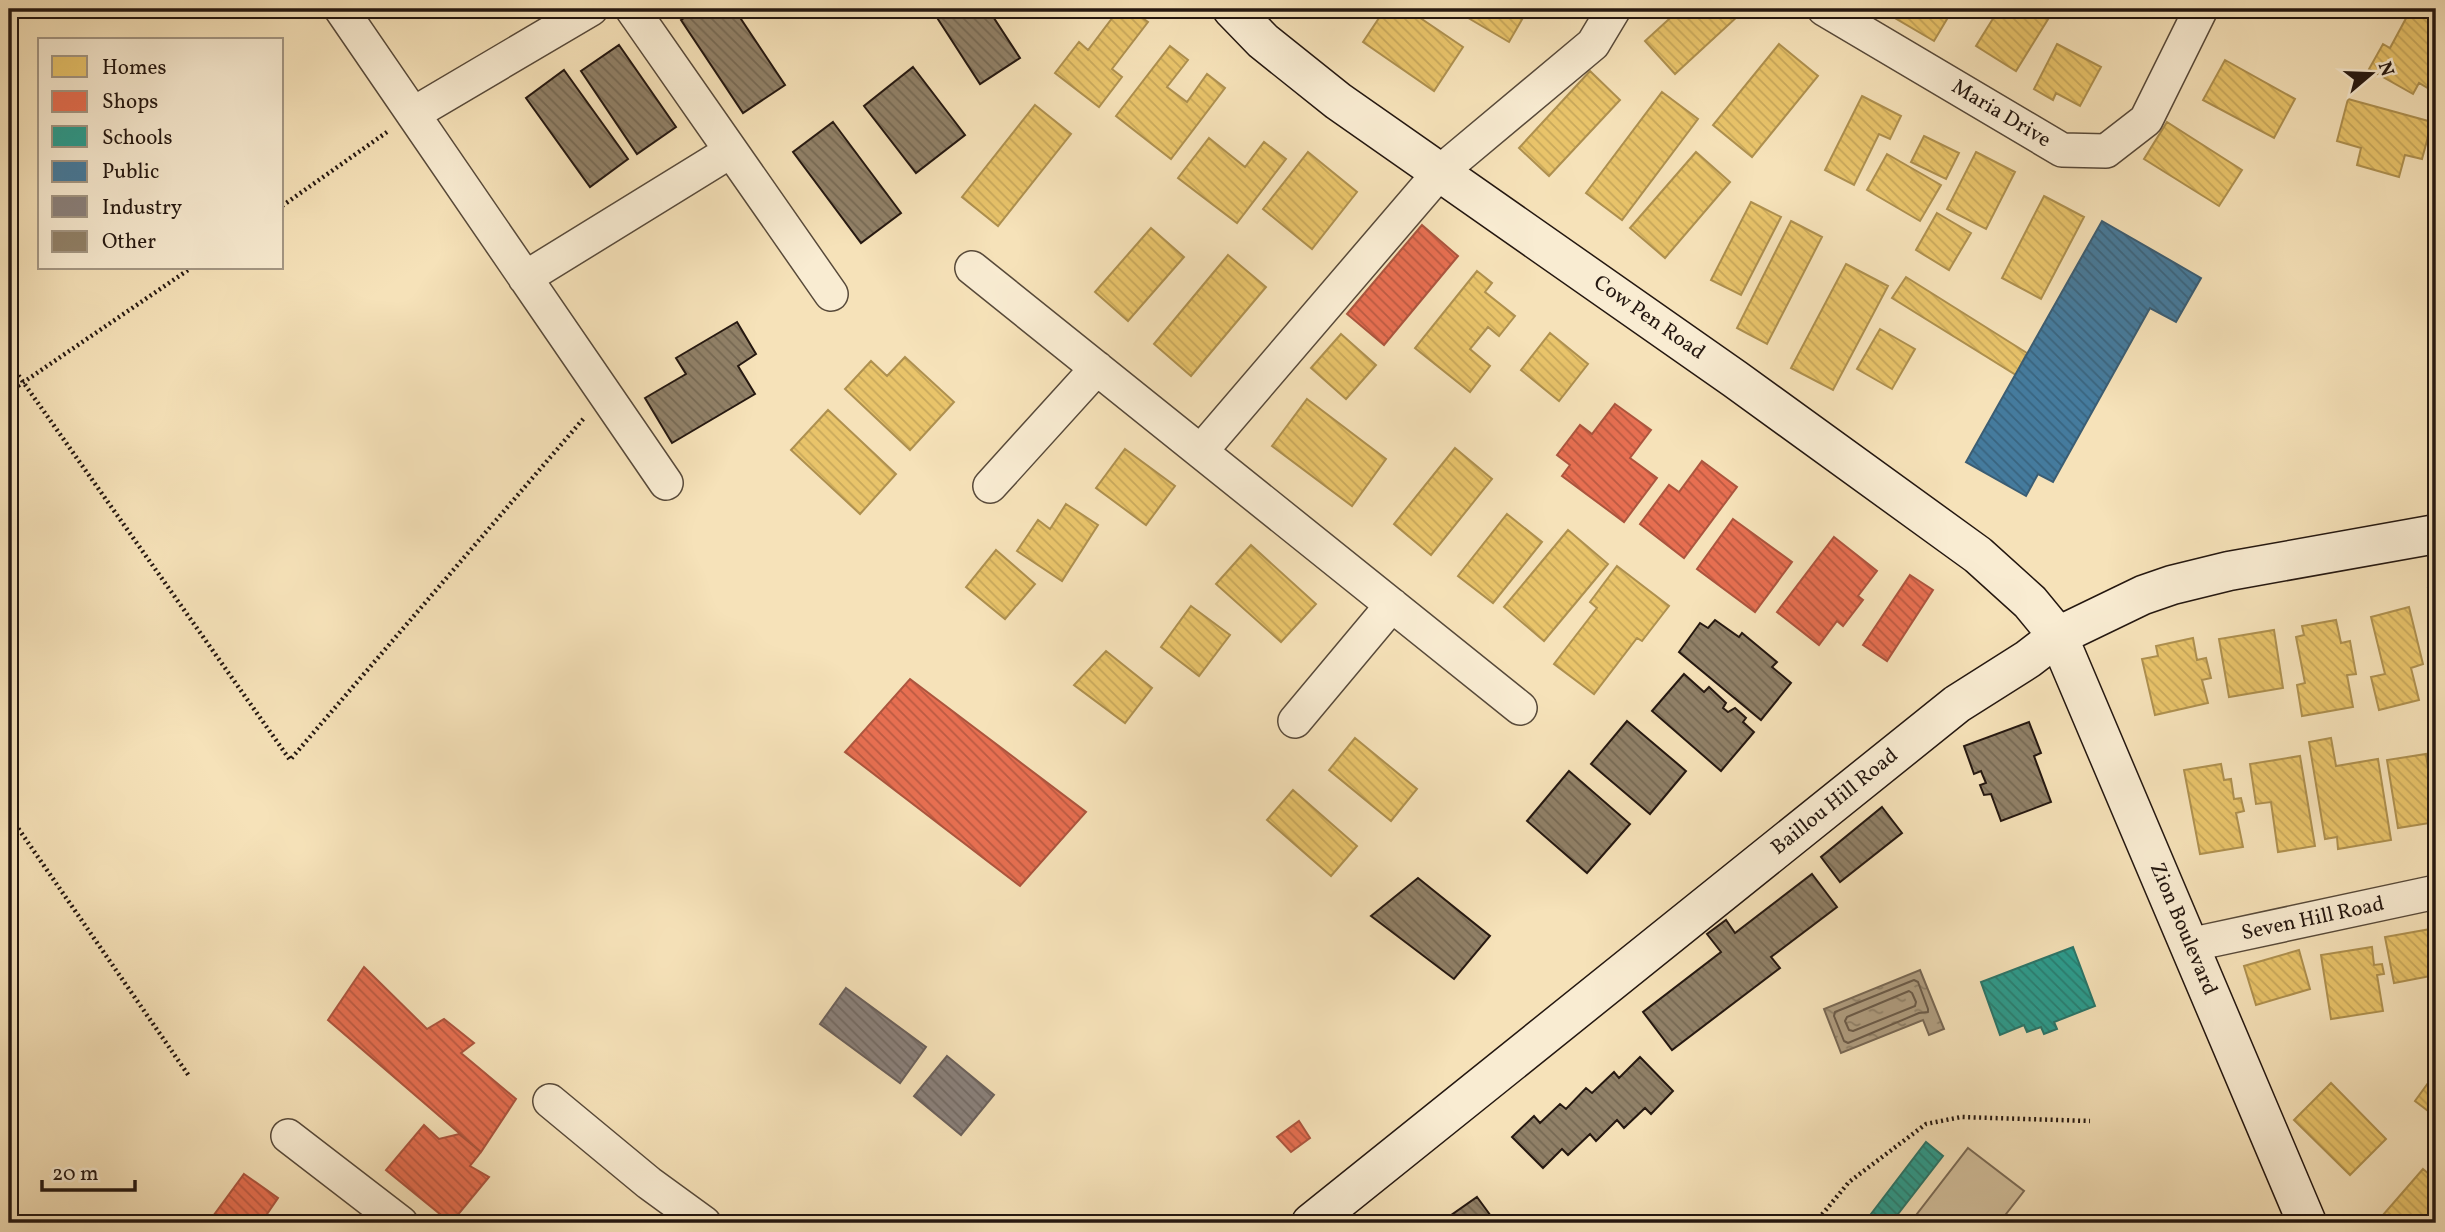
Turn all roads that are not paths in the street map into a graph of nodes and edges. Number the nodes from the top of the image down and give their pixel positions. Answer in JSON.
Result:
{"nodes":[{"id":1,"x":341,"y":9,"type":"edge"},
{"id":2,"x":591,"y":9,"type":"edge"},
{"id":3,"x":632,"y":9,"type":"edge"},
{"id":4,"x":1231,"y":9,"type":"edge"},
{"id":5,"x":1614,"y":9,"type":"edge"},
{"id":6,"x":1824,"y":9,"type":"edge"},
{"id":7,"x":2202,"y":9,"type":"edge"},
{"id":8,"x":413,"y":114,"type":"junction"},
{"id":9,"x":731,"y":151,"type":"junction"},
{"id":10,"x":1440,"y":172,"type":"junction"},
{"id":11,"x":972,"y":268,"type":"dead end"},
{"id":12,"x":525,"y":278,"type":"junction"},
{"id":13,"x":831,"y":294,"type":"dead end"},
{"id":14,"x":1097,"y":368,"type":"junction"},
{"id":15,"x":1200,"y":452,"type":"junction"},
{"id":16,"x":666,"y":483,"type":"dead end"},
{"id":17,"x":990,"y":486,"type":"dead end"},
{"id":18,"x":2436,"y":534,"type":"edge"},
{"id":19,"x":1392,"y":605,"type":"junction"},
{"id":20,"x":2058,"y":636,"type":"junction"},
{"id":21,"x":1520,"y":708,"type":"dead end"},
{"id":22,"x":1295,"y":721,"type":"dead end"},
{"id":23,"x":2436,"y":892,"type":"edge"},
{"id":24,"x":2189,"y":945,"type":"junction"},
{"id":25,"x":550,"y":1101,"type":"dead end"},
{"id":26,"x":288,"y":1136,"type":"dead end"},
{"id":27,"x":401,"y":1223,"type":"edge"},
{"id":28,"x":704,"y":1223,"type":"edge"},
{"id":29,"x":1311,"y":1223,"type":"edge"},
{"id":30,"x":2307,"y":1223,"type":"edge"}],
"edges":[{"from":1,"to":8,"type":"street"},
{"from":2,"to":8,"type":"street"},
{"from":3,"to":9,"type":"street"},
{"from":4,"to":10,"type":"main road","name":"Cow Pen Road"},
{"from":5,"to":10,"type":"street"},
{"from":6,"to":7,"type":"street","name":"Maria Drive"},
{"from":8,"to":12,"type":"street"},
{"from":9,"to":12,"type":"street"},
{"from":9,"to":13,"type":"street"},
{"from":10,"to":15,"type":"street"},
{"from":10,"to":20,"type":"main road","name":"Cow Pen Road"},
{"from":11,"to":14,"type":"street"},
{"from":12,"to":16,"type":"street"},
{"from":14,"to":15,"type":"street"},
{"from":14,"to":17,"type":"street"},
{"from":15,"to":19,"type":"street"},
{"from":18,"to":20,"type":"main road","name":"Baillou Hill Road"},
{"from":19,"to":21,"type":"street"},
{"from":19,"to":22,"type":"street"},
{"from":20,"to":24,"type":"main road","name":"Zion Boulevard"},
{"from":20,"to":29,"type":"main road","name":"Baillou Hill Road"},
{"from":23,"to":24,"type":"street","name":"Seven Hill Road"},
{"from":24,"to":30,"type":"main road","name":"Zion Boulevard"},
{"from":25,"to":28,"type":"street"},
{"from":26,"to":27,"type":"street"}]}
